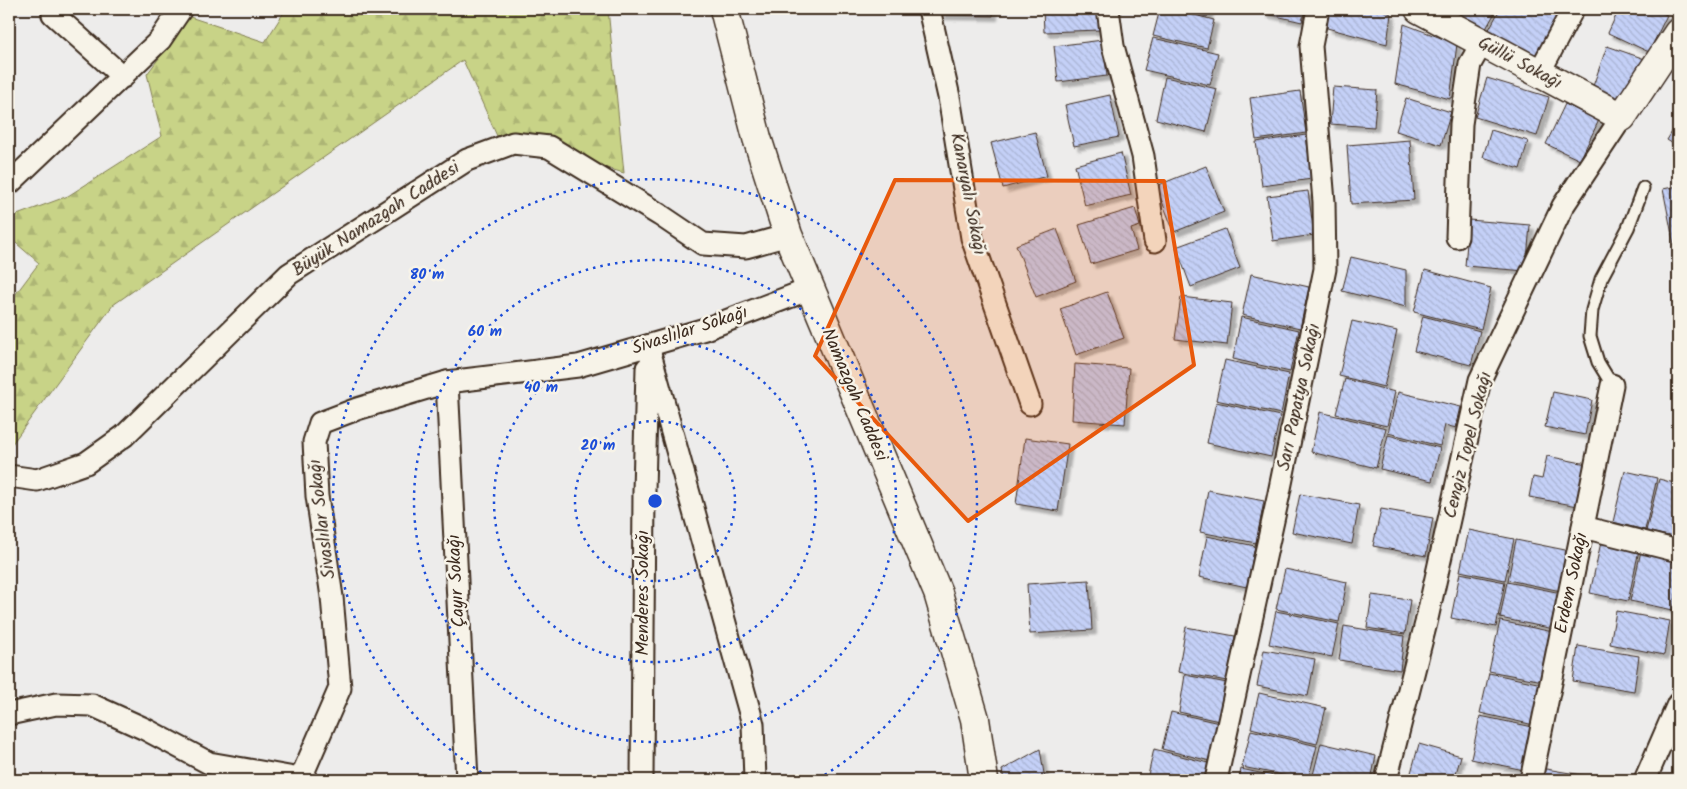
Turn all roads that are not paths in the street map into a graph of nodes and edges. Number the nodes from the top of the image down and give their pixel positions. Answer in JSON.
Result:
{"nodes":[{"id":1,"x":55,"y":9,"type":"edge"},
{"id":2,"x":180,"y":9,"type":"edge"},
{"id":3,"x":724,"y":9,"type":"edge"},
{"id":4,"x":929,"y":9,"type":"edge"},
{"id":5,"x":1108,"y":9,"type":"edge"},
{"id":6,"x":1318,"y":9,"type":"edge"},
{"id":7,"x":1419,"y":9,"type":"edge"},
{"id":8,"x":1573,"y":9,"type":"edge"},
{"id":9,"x":1678,"y":34,"type":"edge"},
{"id":10,"x":1482,"y":43,"type":"junction"},
{"id":11,"x":1539,"y":74,"type":"junction"},
{"id":12,"x":123,"y":77,"type":"junction"},
{"id":13,"x":1622,"y":117,"type":"junction"},
{"id":14,"x":9,"y":184,"type":"edge"},
{"id":15,"x":1643,"y":188,"type":"dead end"},
{"id":16,"x":788,"y":235,"type":"junction"},
{"id":17,"x":1457,"y":237,"type":"dead end"},
{"id":18,"x":1155,"y":241,"type":"dead end"},
{"id":19,"x":810,"y":289,"type":"junction"},
{"id":20,"x":648,"y":346,"type":"junction"},
{"id":21,"x":447,"y":382,"type":"junction"},
{"id":22,"x":1612,"y":385,"type":"joint"},
{"id":23,"x":1030,"y":404,"type":"dead end"},
{"id":24,"x":9,"y":476,"type":"edge"},
{"id":25,"x":1583,"y":527,"type":"junction"},
{"id":26,"x":1678,"y":551,"type":"edge"},
{"id":27,"x":1678,"y":704,"type":"edge"},
{"id":28,"x":9,"y":714,"type":"edge"},
{"id":29,"x":300,"y":780,"type":"edge"},
{"id":30,"x":468,"y":780,"type":"edge"},
{"id":31,"x":642,"y":780,"type":"edge"},
{"id":32,"x":754,"y":780,"type":"edge"},
{"id":33,"x":984,"y":780,"type":"edge"},
{"id":34,"x":1216,"y":780,"type":"edge"},
{"id":35,"x":1386,"y":780,"type":"edge"},
{"id":36,"x":1531,"y":780,"type":"edge"},
{"id":37,"x":1645,"y":780,"type":"edge"}],
"edges":[{"from":1,"to":12,"type":"street"},
{"from":2,"to":12,"type":"street"},
{"from":3,"to":16,"type":"main road","name":"Namazgah Caddesi"},
{"from":4,"to":23,"type":"street","name":"Kanaryalı Sokağı"},
{"from":5,"to":18,"type":"street"},
{"from":6,"to":34,"type":"street","name":"Sarı Papatya Sokağı"},
{"from":7,"to":10,"type":"main road","name":"Güllü Sokağı"},
{"from":8,"to":11,"type":"street"},
{"from":9,"to":13,"type":"main road","name":"Cengiz Topel Sokağı"},
{"from":10,"to":11,"type":"main road","name":"Güllü Sokağı"},
{"from":10,"to":17,"type":"street"},
{"from":11,"to":13,"type":"main road","name":"Güllü Sokağı"},
{"from":12,"to":14,"type":"street"},
{"from":13,"to":35,"type":"street","name":"Cengiz Topel Sokağı"},
{"from":15,"to":22,"type":"lane"},
{"from":16,"to":19,"type":"main road","name":"Namazgah Caddesi"},
{"from":16,"to":24,"type":"street","name":"Büyük Namazgah Caddesi"},
{"from":19,"to":20,"type":"street","name":"Sivaslılar Sokağı"},
{"from":19,"to":33,"type":"main road","name":"Namazgah Caddesi"},
{"from":20,"to":21,"type":"street","name":"Sivaslılar Sokağı"},
{"from":20,"to":31,"type":"street","name":"Menderes Sokağı"},
{"from":20,"to":32,"type":"street"},
{"from":21,"to":29,"type":"street","name":"Sivaslılar Sokağı"},
{"from":21,"to":30,"type":"street","name":"Çayır Sokağı"},
{"from":22,"to":25,"type":"street","name":"Erdem Sokağı"},
{"from":25,"to":26,"type":"street"},
{"from":25,"to":36,"type":"street","name":"Erdem Sokağı"},
{"from":27,"to":37,"type":"street"},
{"from":28,"to":29,"type":"street","name":"Sivaslılar Sokağı"}]}
